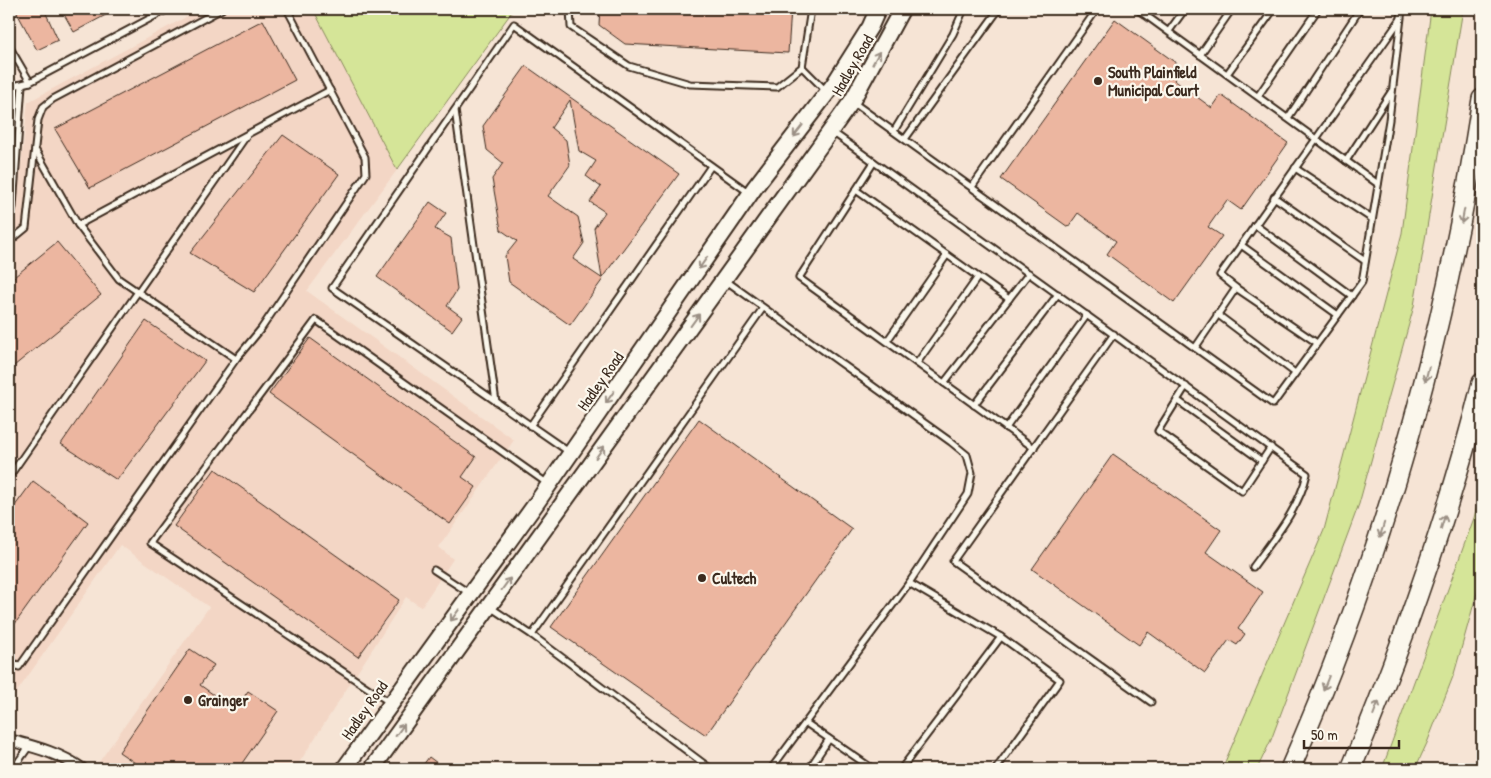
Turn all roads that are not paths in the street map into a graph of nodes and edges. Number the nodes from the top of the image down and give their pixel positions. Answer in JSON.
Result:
{"nodes":[{"id":1,"x":168,"y":9,"type":"edge"},
{"id":2,"x":222,"y":9,"type":"edge"},
{"id":3,"x":287,"y":9,"type":"edge"},
{"id":4,"x":570,"y":9,"type":"edge"},
{"id":5,"x":811,"y":9,"type":"edge"},
{"id":6,"x":878,"y":9,"type":"edge"},
{"id":7,"x":902,"y":9,"type":"edge"},
{"id":8,"x":964,"y":9,"type":"edge"},
{"id":9,"x":999,"y":9,"type":"edge"},
{"id":10,"x":1097,"y":9,"type":"edge"},
{"id":11,"x":1185,"y":9,"type":"edge"},
{"id":12,"x":1232,"y":9,"type":"edge"},
{"id":13,"x":1274,"y":9,"type":"edge"},
{"id":14,"x":1318,"y":9,"type":"edge"},
{"id":15,"x":1360,"y":9,"type":"edge"},
{"id":16,"x":1402,"y":9,"type":"edge"},
{"id":17,"x":1142,"y":10,"type":"edge"},
{"id":18,"x":1401,"y":19,"type":"junction"},
{"id":19,"x":1168,"y":31,"type":"junction"},
{"id":20,"x":9,"y":46,"type":"edge"},
{"id":21,"x":1200,"y":54,"type":"junction"},
{"id":22,"x":802,"y":67,"type":"junction"},
{"id":23,"x":1227,"y":74,"type":"junction"},
{"id":24,"x":30,"y":82,"type":"junction"},
{"id":25,"x":22,"y":85,"type":"junction"},
{"id":26,"x":9,"y":87,"type":"edge"},
{"id":27,"x":831,"y":89,"type":"junction"},
{"id":28,"x":1392,"y":89,"type":"junction"},
{"id":29,"x":330,"y":90,"type":"junction"},
{"id":30,"x":1258,"y":96,"type":"junction"},
{"id":31,"x":1482,"y":99,"type":"edge"},
{"id":32,"x":852,"y":101,"type":"junction"},
{"id":33,"x":455,"y":110,"type":"junction"},
{"id":34,"x":1288,"y":118,"type":"junction"},
{"id":35,"x":831,"y":130,"type":"junction"},
{"id":36,"x":894,"y":131,"type":"junction"},
{"id":37,"x":247,"y":135,"type":"junction"},
{"id":38,"x":1315,"y":138,"type":"junction"},
{"id":39,"x":905,"y":139,"type":"junction"},
{"id":40,"x":36,"y":151,"type":"junction"},
{"id":41,"x":1346,"y":160,"type":"junction"},
{"id":42,"x":874,"y":162,"type":"junction"},
{"id":43,"x":711,"y":166,"type":"junction"},
{"id":44,"x":1295,"y":168,"type":"junction"},
{"id":45,"x":1378,"y":184,"type":"junction"},
{"id":46,"x":972,"y":187,"type":"junction"},
{"id":47,"x":856,"y":190,"type":"junction"},
{"id":48,"x":750,"y":194,"type":"junction"},
{"id":49,"x":1274,"y":197,"type":"junction"},
{"id":50,"x":9,"y":219,"type":"edge"},
{"id":51,"x":1372,"y":219,"type":"junction"},
{"id":52,"x":78,"y":225,"type":"junction"},
{"id":53,"x":1254,"y":225,"type":"junction"},
{"id":54,"x":9,"y":242,"type":"edge"},
{"id":55,"x":1241,"y":245,"type":"junction"},
{"id":56,"x":947,"y":255,"type":"junction"},
{"id":57,"x":1365,"y":262,"type":"junction"},
{"id":58,"x":1029,"y":273,"type":"junction"},
{"id":59,"x":978,"y":277,"type":"junction"},
{"id":60,"x":724,"y":280,"type":"junction"},
{"id":61,"x":1236,"y":288,"type":"junction"},
{"id":62,"x":138,"y":292,"type":"junction"},
{"id":63,"x":1058,"y":294,"type":"junction"},
{"id":64,"x":1352,"y":296,"type":"junction"},
{"id":65,"x":1009,"y":299,"type":"junction"},
{"id":66,"x":763,"y":308,"type":"junction"},
{"id":67,"x":1217,"y":314,"type":"junction"},
{"id":68,"x":1087,"y":315,"type":"junction"},
{"id":69,"x":1338,"y":315,"type":"junction"},
{"id":70,"x":1114,"y":334,"type":"junction"},
{"id":71,"x":887,"y":342,"type":"junction"},
{"id":72,"x":1317,"y":343,"type":"junction"},
{"id":73,"x":1195,"y":348,"type":"junction"},
{"id":74,"x":236,"y":359,"type":"junction"},
{"id":75,"x":917,"y":363,"type":"junction"},
{"id":76,"x":1295,"y":373,"type":"junction"},
{"id":77,"x":944,"y":383,"type":"junction"},
{"id":78,"x":1482,"y":383,"type":"edge"},
{"id":79,"x":1186,"y":386,"type":"junction"},
{"id":80,"x":1177,"y":400,"type":"junction"},
{"id":81,"x":496,"y":402,"type":"junction"},
{"id":82,"x":974,"y":405,"type":"junction"},
{"id":83,"x":530,"y":426,"type":"junction"},
{"id":84,"x":1006,"y":428,"type":"junction"},
{"id":85,"x":1271,"y":447,"type":"junction"},
{"id":86,"x":1034,"y":448,"type":"junction"},
{"id":87,"x":570,"y":454,"type":"junction"},
{"id":88,"x":1262,"y":461,"type":"junction"},
{"id":89,"x":9,"y":476,"type":"edge"},
{"id":90,"x":549,"y":484,"type":"junction"},
{"id":91,"x":1253,"y":567,"type":"dead end"},
{"id":92,"x":434,"y":570,"type":"dead end"},
{"id":93,"x":909,"y":583,"type":"junction"},
{"id":94,"x":470,"y":594,"type":"junction"},
{"id":95,"x":490,"y":607,"type":"junction"},
{"id":96,"x":532,"y":635,"type":"junction"},
{"id":97,"x":1000,"y":637,"type":"junction"},
{"id":98,"x":9,"y":659,"type":"edge"},
{"id":99,"x":1151,"y":702,"type":"dead end"},
{"id":100,"x":390,"y":704,"type":"junction"},
{"id":101,"x":806,"y":722,"type":"junction"},
{"id":102,"x":829,"y":739,"type":"junction"},
{"id":103,"x":9,"y":740,"type":"edge"},
{"id":104,"x":30,"y":745,"type":"junction"},
{"id":105,"x":13,"y":769,"type":"edge"},
{"id":106,"x":82,"y":769,"type":"edge"},
{"id":107,"x":344,"y":769,"type":"edge"},
{"id":108,"x":372,"y":769,"type":"edge"},
{"id":109,"x":711,"y":769,"type":"edge"},
{"id":110,"x":771,"y":769,"type":"edge"},
{"id":111,"x":809,"y":769,"type":"edge"},
{"id":112,"x":873,"y":769,"type":"edge"},
{"id":113,"x":902,"y":769,"type":"edge"},
{"id":114,"x":996,"y":769,"type":"edge"},
{"id":115,"x":1290,"y":769,"type":"edge"},
{"id":116,"x":1351,"y":769,"type":"edge"}],
"edges":[{"from":1,"to":24,"type":"lane"},
{"from":2,"to":40,"type":"lane"},
{"from":3,"to":29,"type":"lane"},
{"from":4,"to":22,"type":"lane"},
{"from":5,"to":22,"type":"lane"},
{"from":6,"to":27,"type":"main road","name":"Hadley Road"},
{"from":32,"to":7,"type":"main road","name":"Hadley Road","one_way":true},
{"from":8,"to":36,"type":"lane"},
{"from":9,"to":39,"type":"lane"},
{"from":10,"to":46,"type":"lane"},
{"from":11,"to":19,"type":"lane"},
{"from":12,"to":21,"type":"lane"},
{"from":13,"to":23,"type":"lane"},
{"from":14,"to":30,"type":"lane"},
{"from":15,"to":34,"type":"lane"},
{"from":16,"to":18,"type":"lane"},
{"from":17,"to":19,"type":"lane"},
{"from":18,"to":28,"type":"lane"},
{"from":18,"to":38,"type":"lane"},
{"from":19,"to":21,"type":"lane"},
{"from":20,"to":24,"type":"lane"},
{"from":21,"to":23,"type":"lane"},
{"from":22,"to":27,"type":"lane"},
{"from":23,"to":30,"type":"lane"},
{"from":24,"to":25,"type":"lane"},
{"from":25,"to":26,"type":"lane"},
{"from":25,"to":50,"type":"lane"},
{"from":27,"to":32,"type":"main road"},
{"from":27,"to":48,"type":"main road","name":"Hadley Road","one_way":true},
{"from":28,"to":41,"type":"lane"},
{"from":28,"to":45,"type":"lane"},
{"from":29,"to":37,"type":"lane"},
{"from":29,"to":74,"type":"lane"},
{"from":30,"to":34,"type":"lane"},
{"from":31,"to":115,"type":"highway","one_way":true},
{"from":32,"to":35,"type":"main road","name":"Hadley Road"},
{"from":32,"to":36,"type":"lane"},
{"from":33,"to":43,"type":"lane"},
{"from":33,"to":81,"type":"lane"},
{"from":33,"to":81,"type":"lane"},
{"from":34,"to":38,"type":"lane"},
{"from":35,"to":42,"type":"lane"},
{"from":35,"to":60,"type":"main road","name":"Hadley Road"},
{"from":36,"to":39,"type":"lane"},
{"from":37,"to":52,"type":"lane"},
{"from":37,"to":62,"type":"lane"},
{"from":38,"to":41,"type":"lane"},
{"from":38,"to":44,"type":"lane"},
{"from":39,"to":46,"type":"lane"},
{"from":40,"to":52,"type":"lane"},
{"from":40,"to":54,"type":"lane"},
{"from":41,"to":45,"type":"lane"},
{"from":42,"to":47,"type":"lane"},
{"from":42,"to":58,"type":"lane"},
{"from":43,"to":48,"type":"lane"},
{"from":43,"to":83,"type":"lane"},
{"from":44,"to":49,"type":"lane"},
{"from":44,"to":51,"type":"lane"},
{"from":45,"to":51,"type":"lane"},
{"from":46,"to":73,"type":"lane"},
{"from":47,"to":56,"type":"lane"},
{"from":47,"to":71,"type":"lane"},
{"from":48,"to":87,"type":"main road","name":"Hadley Road","one_way":true},
{"from":49,"to":53,"type":"lane"},
{"from":49,"to":57,"type":"lane"},
{"from":51,"to":57,"type":"lane"},
{"from":52,"to":62,"type":"lane"},
{"from":53,"to":55,"type":"lane"},
{"from":53,"to":64,"type":"lane"},
{"from":55,"to":61,"type":"lane"},
{"from":55,"to":69,"type":"lane"},
{"from":56,"to":59,"type":"lane"},
{"from":56,"to":71,"type":"lane"},
{"from":57,"to":64,"type":"lane"},
{"from":58,"to":63,"type":"lane"},
{"from":58,"to":65,"type":"lane"},
{"from":59,"to":65,"type":"lane"},
{"from":59,"to":75,"type":"lane"},
{"from":60,"to":66,"type":"lane"},
{"from":95,"to":60,"type":"main road","name":"Hadley Road","one_way":true},
{"from":61,"to":67,"type":"lane"},
{"from":61,"to":72,"type":"lane"},
{"from":62,"to":74,"type":"lane"},
{"from":62,"to":89,"type":"lane"},
{"from":63,"to":68,"type":"lane"},
{"from":63,"to":82,"type":"lane"},
{"from":64,"to":69,"type":"lane"},
{"from":65,"to":77,"type":"lane"},
{"from":66,"to":93,"type":"lane"},
{"from":66,"to":96,"type":"lane"},
{"from":67,"to":73,"type":"lane"},
{"from":67,"to":76,"type":"lane"},
{"from":68,"to":70,"type":"lane"},
{"from":68,"to":84,"type":"lane"},
{"from":69,"to":72,"type":"lane"},
{"from":70,"to":79,"type":"lane"},
{"from":70,"to":86,"type":"lane"},
{"from":71,"to":75,"type":"lane"},
{"from":72,"to":76,"type":"lane"},
{"from":73,"to":76,"type":"lane"},
{"from":74,"to":98,"type":"lane"},
{"from":75,"to":77,"type":"lane"},
{"from":77,"to":82,"type":"lane"},
{"from":116,"to":78,"type":"highway","one_way":true},
{"from":79,"to":80,"type":"lane"},
{"from":79,"to":85,"type":"lane"},
{"from":80,"to":88,"type":"lane"},
{"from":80,"to":88,"type":"lane"},
{"from":81,"to":83,"type":"lane"},
{"from":82,"to":84,"type":"lane"},
{"from":83,"to":87,"type":"lane"},
{"from":84,"to":86,"type":"lane"},
{"from":85,"to":88,"type":"lane"},
{"from":85,"to":91,"type":"lane"},
{"from":86,"to":99,"type":"lane"},
{"from":87,"to":90,"type":"main road","name":"Hadley Road"},
{"from":90,"to":94,"type":"main road","name":"Hadley Road"},
{"from":90,"to":100,"type":"lane"},
{"from":92,"to":94,"type":"lane"},
{"from":93,"to":97,"type":"lane"},
{"from":93,"to":101,"type":"lane"},
{"from":94,"to":100,"type":"main road","name":"Hadley Road","one_way":true},
{"from":95,"to":96,"type":"lane"},
{"from":108,"to":95,"type":"main road","name":"Hadley Road","one_way":true},
{"from":96,"to":109,"type":"lane"},
{"from":97,"to":113,"type":"lane"},
{"from":97,"to":114,"type":"lane"},
{"from":100,"to":107,"type":"main road","name":"Hadley Road"},
{"from":101,"to":102,"type":"lane"},
{"from":101,"to":110,"type":"lane"},
{"from":102,"to":111,"type":"lane"},
{"from":102,"to":112,"type":"lane"},
{"from":103,"to":104,"type":"street"},
{"from":104,"to":105,"type":"lane"},
{"from":104,"to":106,"type":"street"}]}
